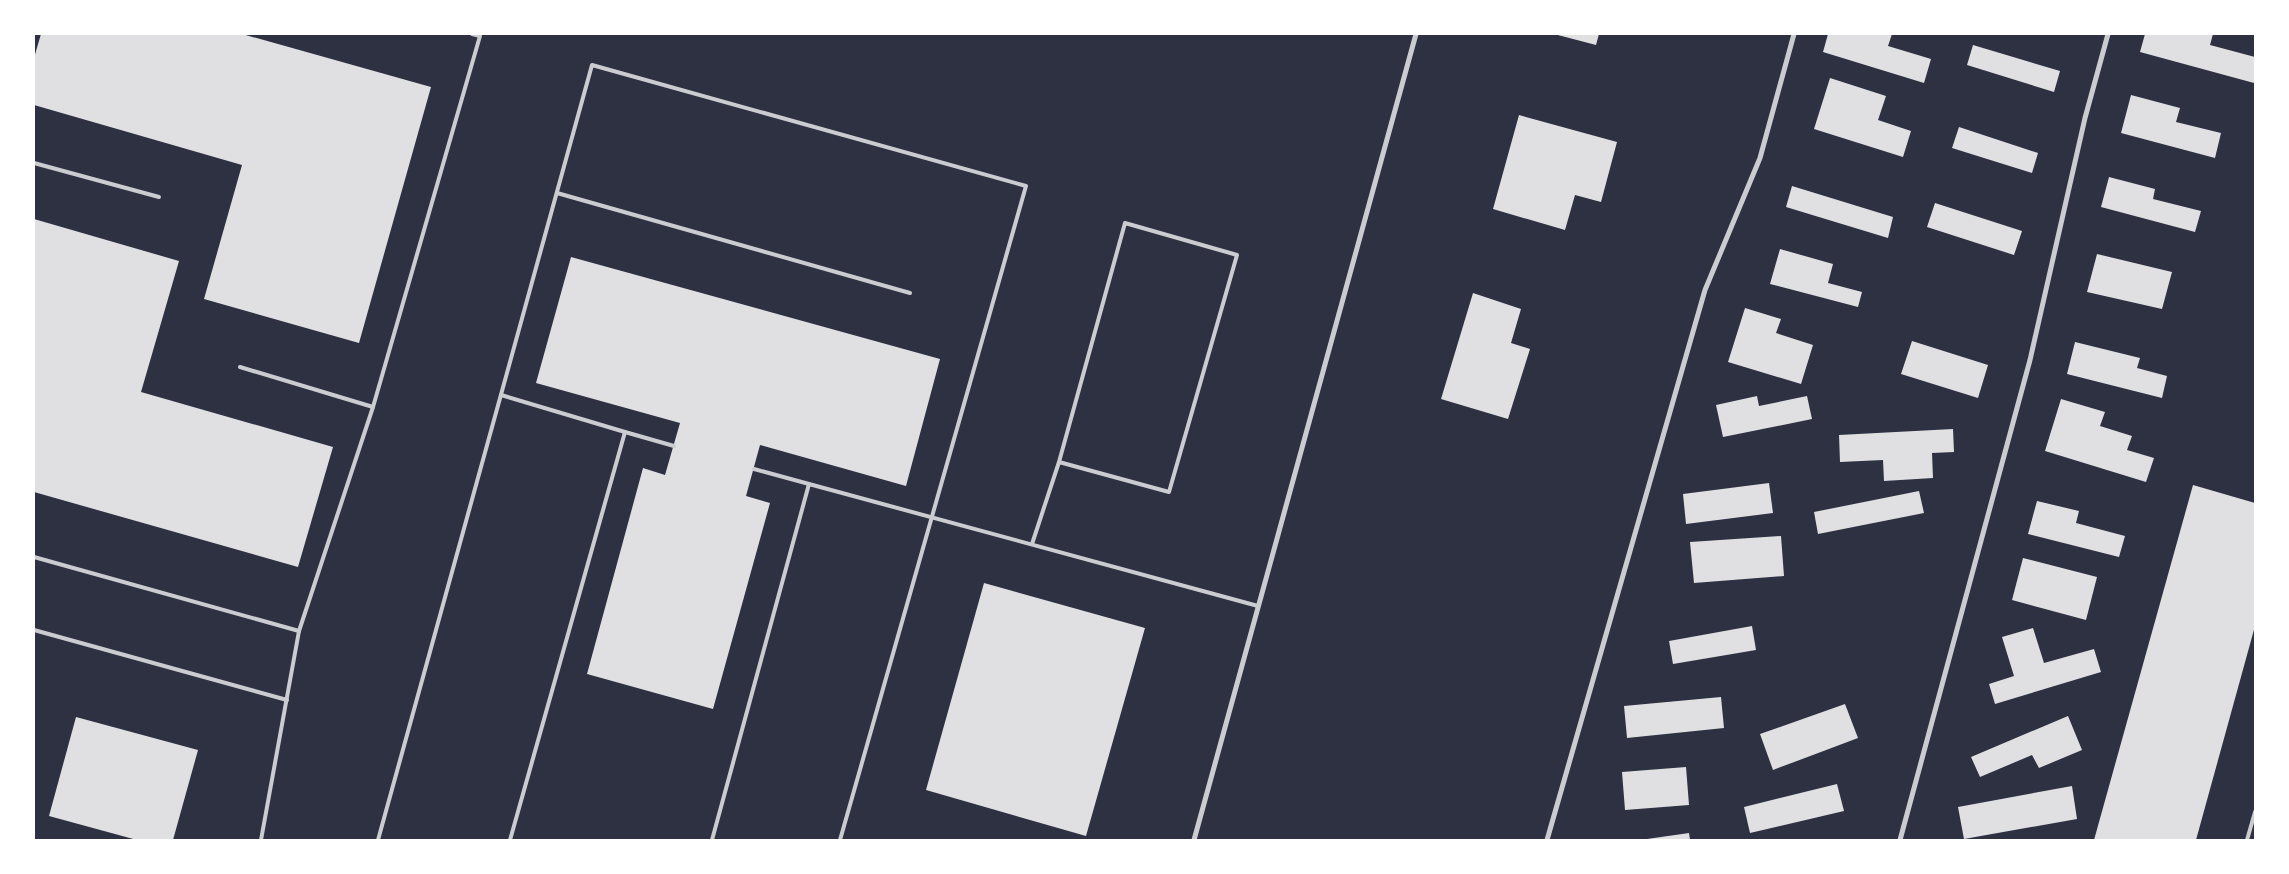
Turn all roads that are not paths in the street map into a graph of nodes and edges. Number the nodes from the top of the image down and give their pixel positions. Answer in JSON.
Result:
{"nodes":[{"id":1,"x":472,"y":34,"type":"edge"},
{"id":2,"x":1416,"y":34,"type":"edge"},
{"id":3,"x":1794,"y":34,"type":"edge"},
{"id":4,"x":2108,"y":34,"type":"edge"},
{"id":5,"x":34,"y":163,"type":"edge"},
{"id":6,"x":557,"y":193,"type":"junction"},
{"id":7,"x":159,"y":198,"type":"dead end"},
{"id":8,"x":910,"y":293,"type":"dead end"},
{"id":9,"x":240,"y":367,"type":"dead end"},
{"id":10,"x":501,"y":395,"type":"junction"},
{"id":11,"x":373,"y":407,"type":"junction"},
{"id":12,"x":625,"y":432,"type":"junction"},
{"id":13,"x":674,"y":446,"type":"dead end"},
{"id":14,"x":1059,"y":462,"type":"junction"},
{"id":15,"x":754,"y":469,"type":"dead end"},
{"id":16,"x":809,"y":484,"type":"junction"},
{"id":17,"x":932,"y":516,"type":"junction"},
{"id":18,"x":1032,"y":544,"type":"junction"},
{"id":19,"x":34,"y":557,"type":"edge"},
{"id":20,"x":1258,"y":606,"type":"junction"},
{"id":21,"x":34,"y":630,"type":"edge"},
{"id":22,"x":299,"y":631,"type":"junction"},
{"id":23,"x":287,"y":700,"type":"junction"},
{"id":24,"x":2255,"y":812,"type":"edge"},
{"id":25,"x":260,"y":840,"type":"edge"},
{"id":26,"x":378,"y":840,"type":"edge"},
{"id":27,"x":510,"y":840,"type":"edge"},
{"id":28,"x":712,"y":840,"type":"edge"},
{"id":29,"x":840,"y":840,"type":"edge"},
{"id":30,"x":1194,"y":840,"type":"edge"},
{"id":31,"x":1547,"y":840,"type":"edge"},
{"id":32,"x":1900,"y":840,"type":"edge"},
{"id":33,"x":2247,"y":840,"type":"edge"}],
"edges":[{"from":1,"to":11,"type":"lane"},
{"from":2,"to":20,"type":"street"},
{"from":3,"to":31,"type":"street"},
{"from":4,"to":32,"type":"street"},
{"from":5,"to":7,"type":"lane"},
{"from":6,"to":8,"type":"lane"},
{"from":6,"to":10,"type":"lane"},
{"from":6,"to":17,"type":"lane"},
{"from":9,"to":11,"type":"lane"},
{"from":10,"to":12,"type":"lane"},
{"from":10,"to":26,"type":"lane"},
{"from":11,"to":22,"type":"lane"},
{"from":12,"to":13,"type":"lane"},
{"from":12,"to":27,"type":"lane"},
{"from":14,"to":14,"type":"lane"},
{"from":14,"to":18,"type":"lane"},
{"from":15,"to":16,"type":"lane"},
{"from":16,"to":17,"type":"lane"},
{"from":16,"to":28,"type":"lane"},
{"from":17,"to":18,"type":"lane"},
{"from":17,"to":29,"type":"lane"},
{"from":18,"to":20,"type":"lane"},
{"from":19,"to":22,"type":"lane"},
{"from":20,"to":30,"type":"street"},
{"from":21,"to":23,"type":"lane"},
{"from":22,"to":23,"type":"lane"},
{"from":23,"to":25,"type":"lane"},
{"from":24,"to":33,"type":"lane"}]}
